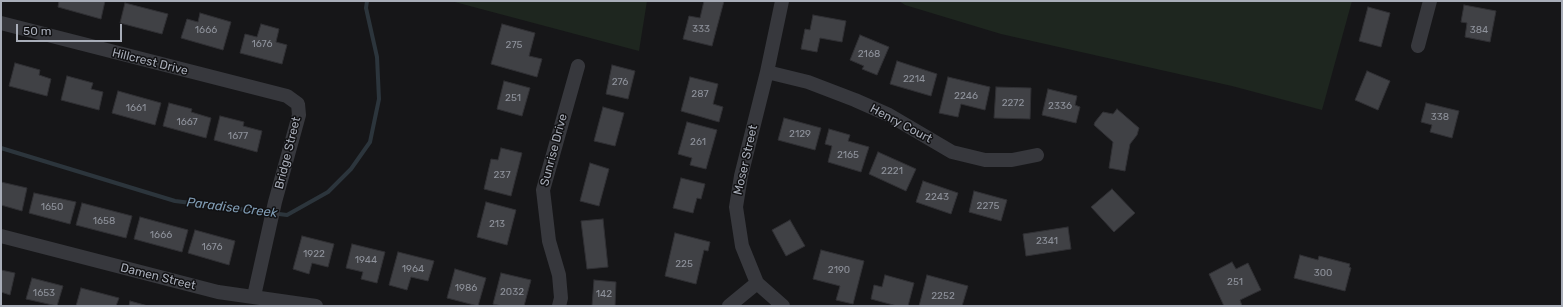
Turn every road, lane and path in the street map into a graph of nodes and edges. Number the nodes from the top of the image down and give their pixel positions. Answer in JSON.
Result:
{"nodes":[{"id":1,"x":782,"y":1,"type":"edge"},
{"id":2,"x":1430,"y":1,"type":"edge"},
{"id":3,"x":1,"y":23,"type":"edge"},
{"id":4,"x":1418,"y":46,"type":"dead end"},
{"id":5,"x":578,"y":66,"type":"dead end"},
{"id":6,"x":767,"y":72,"type":"junction"},
{"id":7,"x":298,"y":104,"type":"joint"},
{"id":8,"x":1037,"y":155,"type":"dead end"},
{"id":9,"x":1,"y":236,"type":"edge"},
{"id":10,"x":757,"y":283,"type":"junction"},
{"id":11,"x":254,"y":296,"type":"junction"},
{"id":12,"x":316,"y":306,"type":"edge"},
{"id":13,"x":559,"y":306,"type":"edge"},
{"id":14,"x":729,"y":306,"type":"edge"},
{"id":15,"x":783,"y":306,"type":"edge"}],
"edges":[{"from":1,"to":6,"type":"street","name":"Moser Street"},
{"from":2,"to":4,"type":"street"},
{"from":3,"to":7,"type":"street","name":"Hillcrest Drive"},
{"from":5,"to":13,"type":"street","name":"Sunrise Drive"},
{"from":6,"to":8,"type":"street","name":"Henry Court"},
{"from":6,"to":10,"type":"street","name":"Moser Street"},
{"from":7,"to":11,"type":"street","name":"Bridge Street"},
{"from":9,"to":11,"type":"street","name":"Damen Street"},
{"from":10,"to":14,"type":"street"},
{"from":10,"to":15,"type":"street","name":"Moser Street"},
{"from":11,"to":12,"type":"street","name":"Damen Street"}]}
